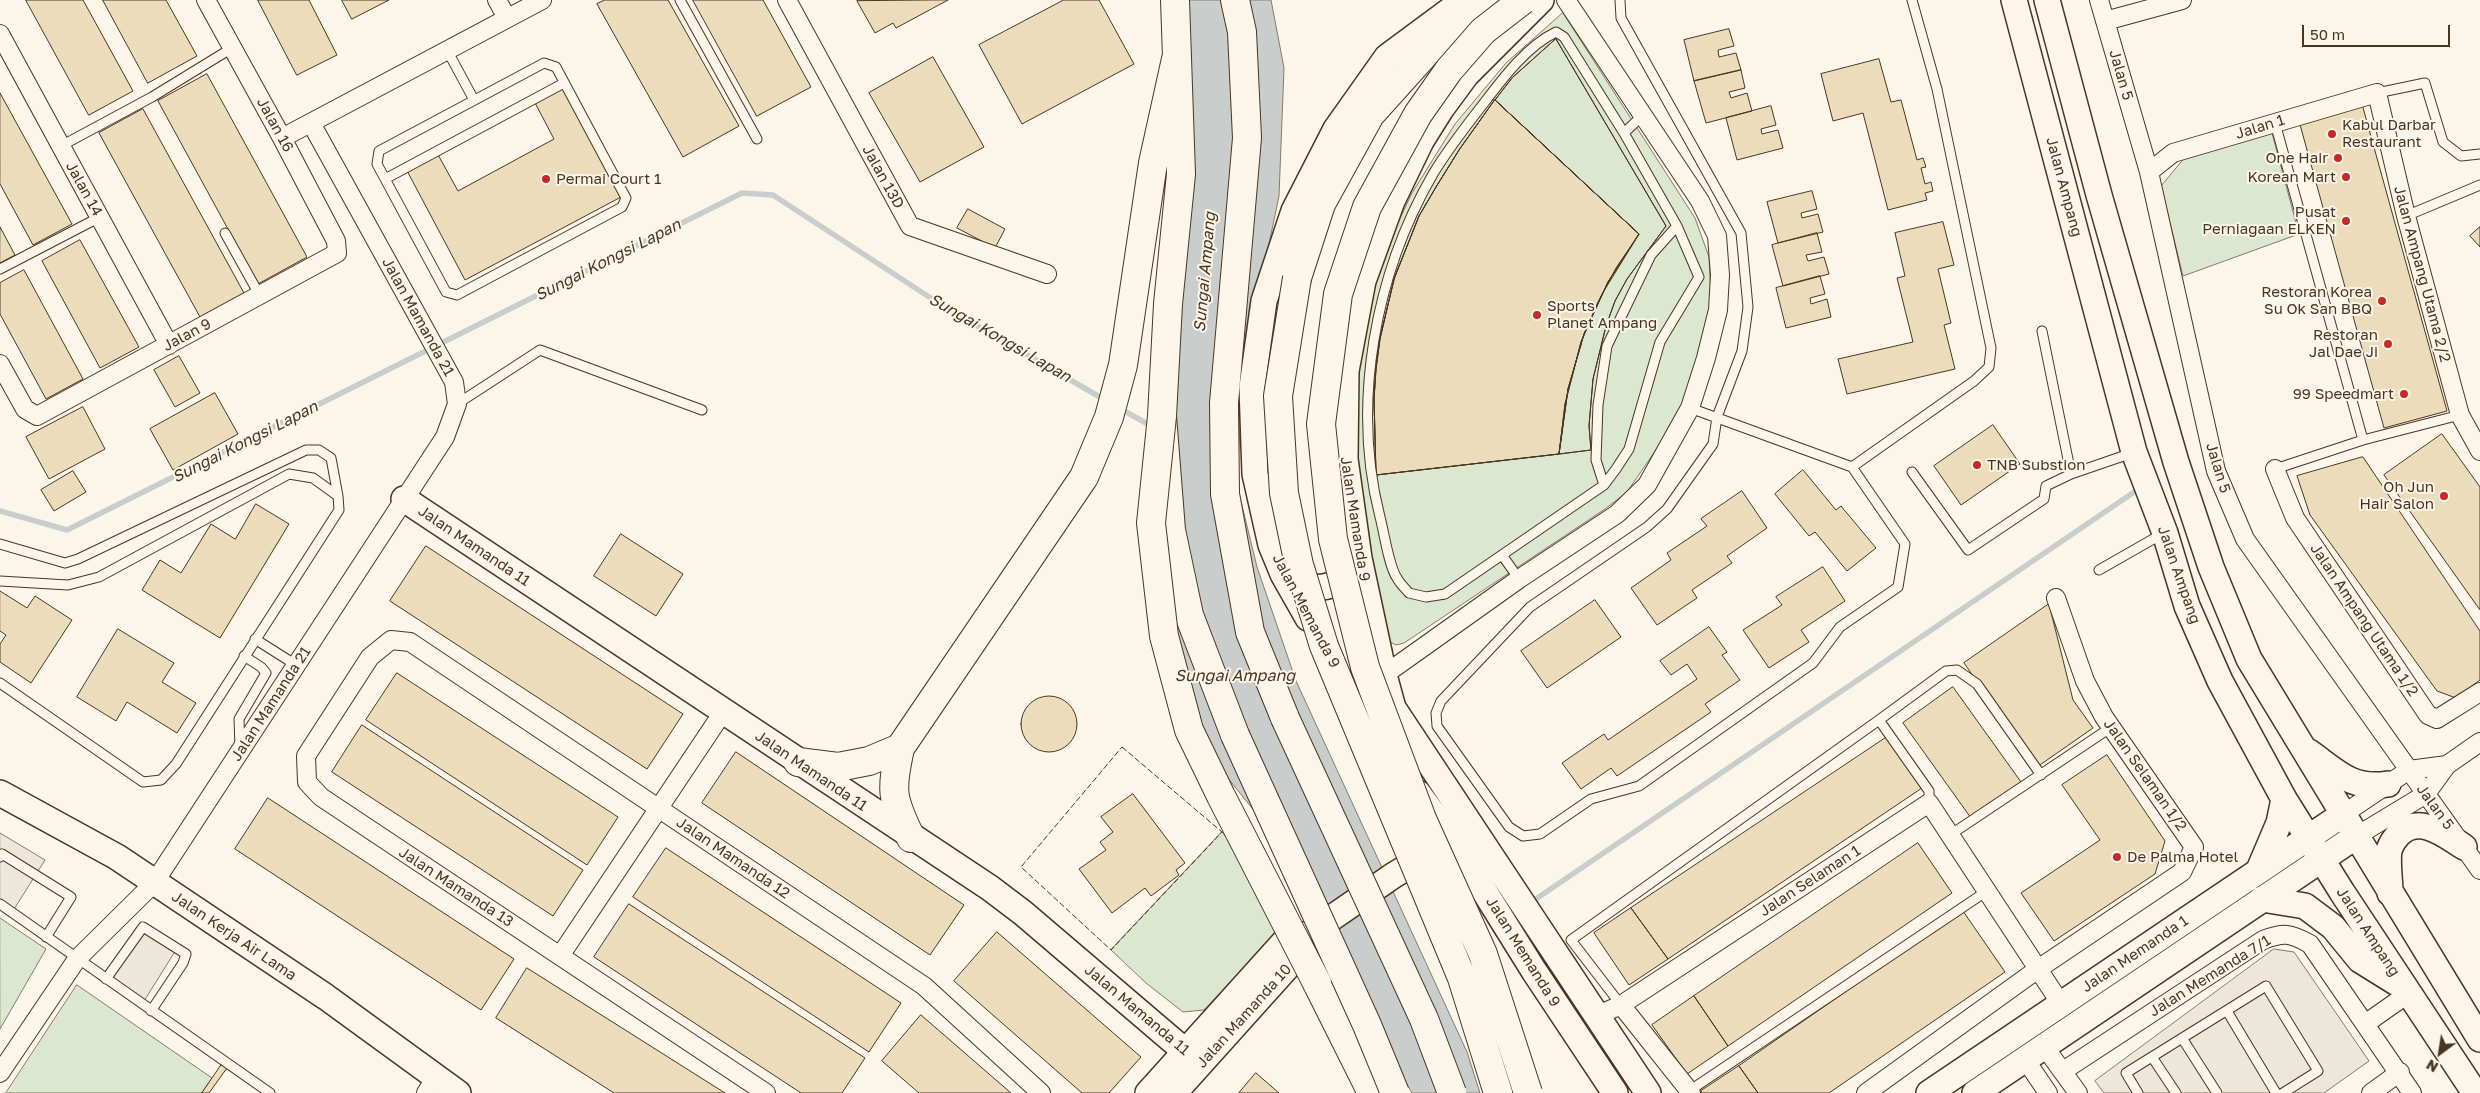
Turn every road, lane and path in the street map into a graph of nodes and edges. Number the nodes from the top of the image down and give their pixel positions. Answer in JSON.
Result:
{"nodes":[{"id":1,"x":206,"y":0,"type":"edge"},
{"id":2,"x":497,"y":0,"type":"edge"},
{"id":3,"x":542,"y":0,"type":"edge"},
{"id":4,"x":680,"y":0,"type":"edge"},
{"id":5,"x":787,"y":0,"type":"edge"},
{"id":6,"x":1175,"y":0,"type":"edge"},
{"id":7,"x":1235,"y":0,"type":"edge"},
{"id":8,"x":1464,"y":0,"type":"edge"},
{"id":9,"x":1487,"y":0,"type":"edge"},
{"id":10,"x":1523,"y":0,"type":"edge"},
{"id":11,"x":1541,"y":0,"type":"edge"},
{"id":12,"x":1566,"y":0,"type":"edge"},
{"id":13,"x":1620,"y":0,"type":"edge"},
{"id":14,"x":1912,"y":0,"type":"edge"},
{"id":15,"x":2014,"y":0,"type":"edge"},
{"id":16,"x":2047,"y":0,"type":"edge"},
{"id":17,"x":2100,"y":0,"type":"edge"},
{"id":18,"x":2182,"y":0,"type":"edge"},
{"id":19,"x":507,"y":18,"type":"junction"},
{"id":20,"x":2105,"y":21,"type":"junction"},
{"id":21,"x":1,"y":37,"type":"edge"},
{"id":22,"x":232,"y":48,"type":"junction"},
{"id":23,"x":447,"y":50,"type":"junction"},
{"id":24,"x":1176,"y":59,"type":"junction"},
{"id":25,"x":564,"y":83,"type":"junction"},
{"id":26,"x":2377,"y":93,"type":"junction"},
{"id":27,"x":474,"y":100,"type":"junction"},
{"id":28,"x":1639,"y":119,"type":"junction"},
{"id":29,"x":311,"y":123,"type":"junction"},
{"id":30,"x":2275,"y":123,"type":"junction"},
{"id":31,"x":1624,"y":133,"type":"junction"},
{"id":32,"x":282,"y":138,"type":"junction"},
{"id":33,"x":757,"y":140,"type":"dead end"},
{"id":34,"x":60,"y":146,"type":"junction"},
{"id":35,"x":2480,"y":154,"type":"edge"},
{"id":36,"x":2149,"y":172,"type":"junction"},
{"id":37,"x":385,"y":179,"type":"junction"},
{"id":38,"x":2480,"y":185,"type":"edge"},
{"id":39,"x":2406,"y":216,"type":"junction"},
{"id":40,"x":100,"y":217,"type":"junction"},
{"id":41,"x":1677,"y":226,"type":"junction"},
{"id":42,"x":226,"y":232,"type":"dead end"},
{"id":43,"x":338,"y":254,"type":"joint"},
{"id":44,"x":0,"y":268,"type":"edge"},
{"id":45,"x":1047,"y":274,"type":"dead end"},
{"id":46,"x":260,"y":296,"type":"junction"},
{"id":47,"x":2042,"y":330,"type":"dead end"},
{"id":48,"x":169,"y":345,"type":"junction"},
{"id":49,"x":2,"y":374,"type":"edge"},
{"id":50,"x":457,"y":404,"type":"junction"},
{"id":51,"x":1690,"y":408,"type":"junction"},
{"id":52,"x":702,"y":410,"type":"dead end"},
{"id":53,"x":1162,"y":416,"type":"junction"},
{"id":54,"x":2460,"y":416,"type":"junction"},
{"id":55,"x":1717,"y":417,"type":"junction"},
{"id":56,"x":2363,"y":440,"type":"junction"},
{"id":57,"x":2480,"y":450,"type":"edge"},
{"id":58,"x":2134,"y":452,"type":"junction"},
{"id":59,"x":1852,"y":467,"type":"junction"},
{"id":60,"x":2276,"y":469,"type":"joint"},
{"id":61,"x":1912,"y":472,"type":"dead end"},
{"id":62,"x":2070,"y":474,"type":"junction"},
{"id":63,"x":1604,"y":485,"type":"junction"},
{"id":64,"x":338,"y":496,"type":"junction"},
{"id":65,"x":404,"y":499,"type":"junction"},
{"id":66,"x":2165,"y":533,"type":"junction"},
{"id":67,"x":0,"y":544,"type":"edge"},
{"id":68,"x":1502,"y":555,"type":"junction"},
{"id":69,"x":1359,"y":558,"type":"junction"},
{"id":70,"x":2099,"y":570,"type":"dead end"},
{"id":71,"x":1284,"y":574,"type":"junction"},
{"id":72,"x":1519,"y":579,"type":"junction"},
{"id":73,"x":0,"y":581,"type":"edge"},
{"id":74,"x":2056,"y":598,"type":"dead end"},
{"id":75,"x":255,"y":639,"type":"junction"},
{"id":76,"x":410,"y":642,"type":"joint"},
{"id":77,"x":244,"y":656,"type":"junction"},
{"id":78,"x":296,"y":665,"type":"junction"},
{"id":79,"x":1384,"y":675,"type":"junction"},
{"id":80,"x":0,"y":683,"type":"edge"},
{"id":81,"x":2480,"y":692,"type":"edge"},
{"id":82,"x":723,"y":712,"type":"junction"},
{"id":83,"x":1878,"y":720,"type":"junction"},
{"id":84,"x":1369,"y":726,"type":"junction"},
{"id":85,"x":2110,"y":728,"type":"junction"},
{"id":86,"x":2480,"y":742,"type":"edge"},
{"id":87,"x":2300,"y":745,"type":"junction"},
{"id":88,"x":900,"y":748,"type":"junction"},
{"id":89,"x":241,"y":750,"type":"junction"},
{"id":90,"x":798,"y":762,"type":"junction"},
{"id":91,"x":2447,"y":766,"type":"junction"},
{"id":92,"x":2409,"y":770,"type":"junction"},
{"id":93,"x":2041,"y":774,"type":"junction"},
{"id":94,"x":1412,"y":784,"type":"junction"},
{"id":95,"x":2388,"y":784,"type":"junction"},
{"id":96,"x":0,"y":793,"type":"edge"},
{"id":97,"x":2426,"y":794,"type":"junction"},
{"id":98,"x":2284,"y":799,"type":"junction"},
{"id":99,"x":1929,"y":803,"type":"junction"},
{"id":100,"x":658,"y":808,"type":"junction"},
{"id":101,"x":2342,"y":815,"type":"junction"},
{"id":102,"x":1474,"y":828,"type":"junction"},
{"id":103,"x":1950,"y":835,"type":"junction"},
{"id":104,"x":2355,"y":837,"type":"junction"},
{"id":105,"x":911,"y":838,"type":"junction"},
{"id":106,"x":2308,"y":838,"type":"junction"},
{"id":107,"x":1453,"y":841,"type":"junction"},
{"id":108,"x":2464,"y":847,"type":"junction"},
{"id":109,"x":0,"y":857,"type":"edge"},
{"id":110,"x":2322,"y":860,"type":"junction"},
{"id":111,"x":2259,"y":870,"type":"junction"},
{"id":112,"x":2480,"y":870,"type":"edge"},
{"id":113,"x":1399,"y":872,"type":"junction"},
{"id":114,"x":154,"y":883,"type":"junction"},
{"id":115,"x":1987,"y":891,"type":"junction"},
{"id":116,"x":2390,"y":895,"type":"junction"},
{"id":117,"x":2262,"y":900,"type":"junction"},
{"id":118,"x":0,"y":904,"type":"edge"},
{"id":119,"x":46,"y":937,"type":"junction"},
{"id":120,"x":560,"y":956,"type":"junction"},
{"id":121,"x":76,"y":959,"type":"junction"},
{"id":122,"x":2038,"y":969,"type":"junction"},
{"id":123,"x":106,"y":979,"type":"junction"},
{"id":124,"x":2406,"y":990,"type":"junction"},
{"id":125,"x":2123,"y":993,"type":"junction"},
{"id":126,"x":2061,"y":1004,"type":"junction"},
{"id":127,"x":1620,"y":1005,"type":"junction"},
{"id":128,"x":151,"y":1011,"type":"junction"},
{"id":129,"x":2227,"y":1011,"type":"junction"},
{"id":130,"x":1596,"y":1016,"type":"junction"},
{"id":131,"x":2141,"y":1019,"type":"junction"},
{"id":132,"x":2366,"y":1024,"type":"junction"},
{"id":133,"x":2182,"y":1038,"type":"junction"},
{"id":134,"x":2480,"y":1039,"type":"edge"},
{"id":135,"x":2034,"y":1053,"type":"junction"},
{"id":136,"x":1193,"y":1057,"type":"junction"},
{"id":137,"x":2152,"y":1057,"type":"junction"},
{"id":138,"x":2063,"y":1071,"type":"junction"},
{"id":139,"x":2400,"y":1072,"type":"junction"},
{"id":140,"x":0,"y":1073,"type":"edge"},
{"id":141,"x":431,"y":1085,"type":"edge"},
{"id":142,"x":1690,"y":1092,"type":"edge"},
{"id":143,"x":2045,"y":1092,"type":"edge"},
{"id":144,"x":270,"y":1093,"type":"edge"},
{"id":145,"x":458,"y":1093,"type":"edge"},
{"id":146,"x":766,"y":1093,"type":"edge"},
{"id":147,"x":1041,"y":1093,"type":"edge"},
{"id":148,"x":1148,"y":1093,"type":"edge"},
{"id":149,"x":1174,"y":1093,"type":"edge"},
{"id":150,"x":1372,"y":1093,"type":"edge"},
{"id":151,"x":1394,"y":1093,"type":"edge"},
{"id":152,"x":1452,"y":1093,"type":"edge"},
{"id":153,"x":1498,"y":1093,"type":"edge"},
{"id":154,"x":1528,"y":1093,"type":"edge"},
{"id":155,"x":1615,"y":1093,"type":"edge"},
{"id":156,"x":1648,"y":1093,"type":"edge"},
{"id":157,"x":1866,"y":1093,"type":"edge"},
{"id":158,"x":1929,"y":1093,"type":"edge"},
{"id":159,"x":1975,"y":1093,"type":"edge"},
{"id":160,"x":2078,"y":1093,"type":"edge"},
{"id":161,"x":2138,"y":1093,"type":"edge"},
{"id":162,"x":2176,"y":1093,"type":"edge"},
{"id":163,"x":2217,"y":1093,"type":"edge"},
{"id":164,"x":2276,"y":1093,"type":"edge"},
{"id":165,"x":2283,"y":1093,"type":"edge"},
{"id":166,"x":2371,"y":1093,"type":"edge"},
{"id":167,"x":2412,"y":1093,"type":"edge"},
{"id":168,"x":2475,"y":1093,"type":"edge"}],
"edges":[{"from":1,"to":22,"type":"street","name":"Jalan 16"},
{"from":2,"to":19,"type":"street"},
{"from":3,"to":19,"type":"street"},
{"from":4,"to":33,"type":"lane"},
{"from":5,"to":45,"type":"street","name":"Jalan 13D"},
{"from":6,"to":24,"type":"highway"},
{"from":7,"to":152,"type":"highway","bridge":true},
{"from":8,"to":71,"type":"street","name":"Jalan Memanda 9"},
{"from":9,"to":153,"type":"highway","bridge":true},
{"from":10,"to":154,"type":"highway","bridge":true},
{"from":11,"to":69,"type":"street","name":"Jalan Mamanda 9"},
{"from":12,"to":28,"type":"street"},
{"from":13,"to":55,"type":"lane"},
{"from":14,"to":59,"type":"lane"},
{"from":15,"to":58,"type":"street","name":"Jalan Ampang"},
{"from":16,"to":87,"type":"street","name":"Jalan Ampang"},
{"from":17,"to":20,"type":"street","name":"Jalan 5"},
{"from":18,"to":20,"type":"street"},
{"from":19,"to":23,"type":"street"},
{"from":20,"to":36,"type":"street","name":"Jalan 5"},
{"from":21,"to":34,"type":"street","name":"Jalan 14"},
{"from":22,"to":32,"type":"street","name":"Jalan 16"},
{"from":22,"to":34,"type":"lane"},
{"from":23,"to":27,"type":"lane"},
{"from":23,"to":29,"type":"street"},
{"from":24,"to":53,"type":"highway"},
{"from":24,"to":88,"type":"highway"},
{"from":25,"to":27,"type":"lane"},
{"from":25,"to":37,"type":"lane"},
{"from":25,"to":37,"type":"lane"},
{"from":26,"to":30,"type":"street","name":"Jalan 1"},
{"from":26,"to":35,"type":"lane"},
{"from":26,"to":39,"type":"street","name":"Jalan Ampang Utama 2/2"},
{"from":27,"to":37,"type":"lane"},
{"from":28,"to":31,"type":"lane"},
{"from":28,"to":51,"type":"street"},
{"from":29,"to":32,"type":"street"},
{"from":29,"to":50,"type":"street","name":"Jalan Mamanda 21"},
{"from":30,"to":36,"type":"street","name":"Jalan 1"},
{"from":30,"to":56,"type":"lane"},
{"from":31,"to":41,"type":"lane"},
{"from":31,"to":68,"type":"lane"},
{"from":32,"to":43,"type":"street","name":"Jalan 16"},
{"from":34,"to":40,"type":"street","name":"Jalan 14"},
{"from":36,"to":92,"type":"street","name":"Jalan 5"},
{"from":38,"to":39,"type":"lane"},
{"from":39,"to":54,"type":"street","name":"Jalan Ampang Utama 2/2"},
{"from":40,"to":44,"type":"lane"},
{"from":40,"to":48,"type":"street","name":"Jalan 14"},
{"from":41,"to":63,"type":"lane"},
{"from":41,"to":63,"type":"lane"},
{"from":42,"to":46,"type":"lane"},
{"from":43,"to":46,"type":"street","name":"Jalan 9"},
{"from":46,"to":48,"type":"street","name":"Jalan 9"},
{"from":47,"to":62,"type":"lane"},
{"from":48,"to":49,"type":"street","name":"Jalan 9"},
{"from":50,"to":52,"type":"lane"},
{"from":50,"to":65,"type":"street","name":"Jalan Mamanda 21"},
{"from":51,"to":55,"type":"lane"},
{"from":51,"to":72,"type":"street"},
{"from":53,"to":150,"type":"highway","bridge":true},
{"from":53,"to":151,"type":"highway","bridge":true},
{"from":54,"to":56,"type":"lane"},
{"from":54,"to":57,"type":"street","name":"Jalan Ampang Utama 2/2"},
{"from":55,"to":59,"type":"lane"},
{"from":55,"to":59,"type":"lane"},
{"from":56,"to":60,"type":"lane"},
{"from":58,"to":62,"type":"lane"},
{"from":58,"to":66,"type":"street","name":"Jalan Ampang"},
{"from":60,"to":81,"type":"street","name":"Jalan Ampang Utama 1/2"},
{"from":61,"to":62,"type":"lane"},
{"from":63,"to":68,"type":"lane"},
{"from":64,"to":67,"type":"lane"},
{"from":64,"to":73,"type":"lane"},
{"from":64,"to":75,"type":"lane"},
{"from":65,"to":78,"type":"street","name":"Jalan Mamanda 21"},
{"from":65,"to":82,"type":"street","name":"Jalan Mamanda 11"},
{"from":66,"to":70,"type":"lane"},
{"from":66,"to":98,"type":"street","name":"Jalan Ampang"},
{"from":68,"to":72,"type":"lane"},
{"from":69,"to":71,"type":"street"},
{"from":69,"to":79,"type":"street","name":"Jalan Mamanda 9"},
{"from":71,"to":84,"type":"street","name":"Jalan Memanda 9"},
{"from":72,"to":79,"type":"street"},
{"from":74,"to":85,"type":"street","name":"Jalan Selaman 1/2"},
{"from":75,"to":77,"type":"lane"},
{"from":75,"to":78,"type":"lane"},
{"from":76,"to":100,"type":"street","name":"Jalan Mamanda 12"},
{"from":76,"to":120,"type":"street","name":"Jalan Mamanda 13"},
{"from":77,"to":80,"type":"lane"},
{"from":77,"to":89,"type":"lane"},
{"from":78,"to":89,"type":"street","name":"Jalan Mamanda 21"},
{"from":79,"to":84,"type":"street"},
{"from":79,"to":102,"type":"street","name":"Jalan Memanda 9"},
{"from":82,"to":90,"type":"street","name":"Jalan Mamanda 11"},
{"from":82,"to":100,"type":"street"},
{"from":83,"to":93,"type":"lane"},
{"from":83,"to":99,"type":"lane"},
{"from":83,"to":127,"type":"lane"},
{"from":84,"to":94,"type":"street","name":"Jalan Memanda 9"},
{"from":85,"to":93,"type":"lane"},
{"from":85,"to":122,"type":"street","name":"Jalan Selaman 1/2"},
{"from":86,"to":91,"type":"street"},
{"from":87,"to":95,"type":"street"},
{"from":87,"to":101,"type":"street","name":"Jalan Ampang"},
{"from":88,"to":90,"type":"highway"},
{"from":88,"to":105,"type":"highway"},
{"from":89,"to":114,"type":"street","name":"Jalan Mamanda 21"},
{"from":90,"to":105,"type":"street","name":"Jalan Mamanda 11"},
{"from":91,"to":92,"type":"street"},
{"from":91,"to":97,"type":"street"},
{"from":92,"to":95,"type":"street"},
{"from":92,"to":97,"type":"street","name":"Jalan 5"},
{"from":93,"to":103,"type":"lane"},
{"from":94,"to":107,"type":"street","name":"Jalan Memanda 9"},
{"from":94,"to":113,"type":"street"},
{"from":95,"to":101,"type":"street"},
{"from":96,"to":114,"type":"street","name":"Jalan Kerja Air Lama"},
{"from":97,"to":104,"type":"street"},
{"from":97,"to":108,"type":"street","name":"Jalan 5"},
{"from":98,"to":106,"type":"street","name":"Jalan Ampang"},
{"from":98,"to":111,"type":"street"},
{"from":99,"to":103,"type":"street"},
{"from":99,"to":127,"type":"street","name":"Jalan Selaman 1"},
{"from":100,"to":120,"type":"street"},
{"from":100,"to":147,"type":"street","name":"Jalan Mamanda 12"},
{"from":101,"to":104,"type":"street","name":"Jalan Ampang"},
{"from":101,"to":106,"type":"street","name":"Jalan Memanda 1"},
{"from":102,"to":107,"type":"street","name":"Jalan Mamanda 10"},
{"from":102,"to":130,"type":"street","name":"Jalan Memanda 9"},
{"from":103,"to":115,"type":"street"},
{"from":104,"to":110,"type":"street","name":"Jalan Memanda 1"},
{"from":104,"to":116,"type":"street","name":"Jalan Ampang"},
{"from":105,"to":136,"type":"street","name":"Jalan Mamanda 11"},
{"from":106,"to":110,"type":"street","name":"Jalan Ampang"},
{"from":106,"to":111,"type":"street","name":"Jalan Memanda 1"},
{"from":107,"to":113,"type":"street","name":"Jalan Mamanda 10"},
{"from":107,"to":155,"type":"street","name":"Jalan Memanda 9"},
{"from":108,"to":112,"type":"street","name":"Jalan 5"},
{"from":108,"to":116,"type":"street"},
{"from":109,"to":119,"type":"lane"},
{"from":110,"to":117,"type":"street","name":"Jalan Memanda 1"},
{"from":110,"to":124,"type":"street","name":"Jalan Ampang"},
{"from":111,"to":126,"type":"street","name":"Jalan Memanda 1"},
{"from":113,"to":136,"type":"street","name":"Jalan Mamanda 10","bridge":true},
{"from":114,"to":121,"type":"street","name":"Jalan Mamanda 21"},
{"from":114,"to":141,"type":"street","name":"Jalan Kerja Air Lama"},
{"from":115,"to":122,"type":"street"},
{"from":115,"to":142,"type":"lane"},
{"from":116,"to":134,"type":"street","name":"Jalan Ampang"},
{"from":117,"to":124,"type":"street"},
{"from":117,"to":125,"type":"street","name":"Jalan Memanda 1"},
{"from":118,"to":119,"type":"lane"},
{"from":119,"to":121,"type":"lane"},
{"from":120,"to":146,"type":"street","name":"Jalan Mamanda 13"},
{"from":121,"to":123,"type":"lane"},
{"from":121,"to":140,"type":"street","name":"Jalan Mamanda 21"},
{"from":122,"to":126,"type":"street"},
{"from":122,"to":157,"type":"street"},
{"from":123,"to":128,"type":"lane"},
{"from":123,"to":128,"type":"lane"},
{"from":124,"to":132,"type":"street"},
{"from":124,"to":168,"type":"street","name":"Jalan Ampang"},
{"from":125,"to":131,"type":"street"},
{"from":125,"to":135,"type":"street","name":"Jalan Memanda 1"},
{"from":126,"to":158,"type":"street","name":"Jalan Memanda 1"},
{"from":127,"to":130,"type":"street","name":"Jalan Selaman 1"},
{"from":127,"to":142,"type":"street"},
{"from":128,"to":144,"type":"lane"},
{"from":129,"to":133,"type":"lane"},
{"from":129,"to":164,"type":"lane"},
{"from":129,"to":165,"type":"lane"},
{"from":130,"to":156,"type":"street","name":"Jalan Memanda 9"},
{"from":131,"to":132,"type":"street","name":"Jalan Memanda 7/1"},
{"from":131,"to":138,"type":"street","name":"Jalan Memanda 7/1"},
{"from":132,"to":139,"type":"street","name":"Jalan Memanda 7/1"},
{"from":133,"to":137,"type":"lane"},
{"from":133,"to":163,"type":"lane"},
{"from":135,"to":138,"type":"street"},
{"from":135,"to":143,"type":"street"},
{"from":135,"to":159,"type":"street","name":"Jalan Memanda 1"},
{"from":136,"to":148,"type":"street","name":"Jalan Mamanda 10"},
{"from":136,"to":149,"type":"street","name":"Jalan Mamanda 10"},
{"from":137,"to":161,"type":"lane"},
{"from":137,"to":162,"type":"lane"},
{"from":138,"to":160,"type":"street"},
{"from":139,"to":166,"type":"street"},
{"from":139,"to":167,"type":"street","name":"Jalan Memanda 7/1"},
{"from":141,"to":145,"type":"street","name":"Jalan Kerja Air Lama"}]}
